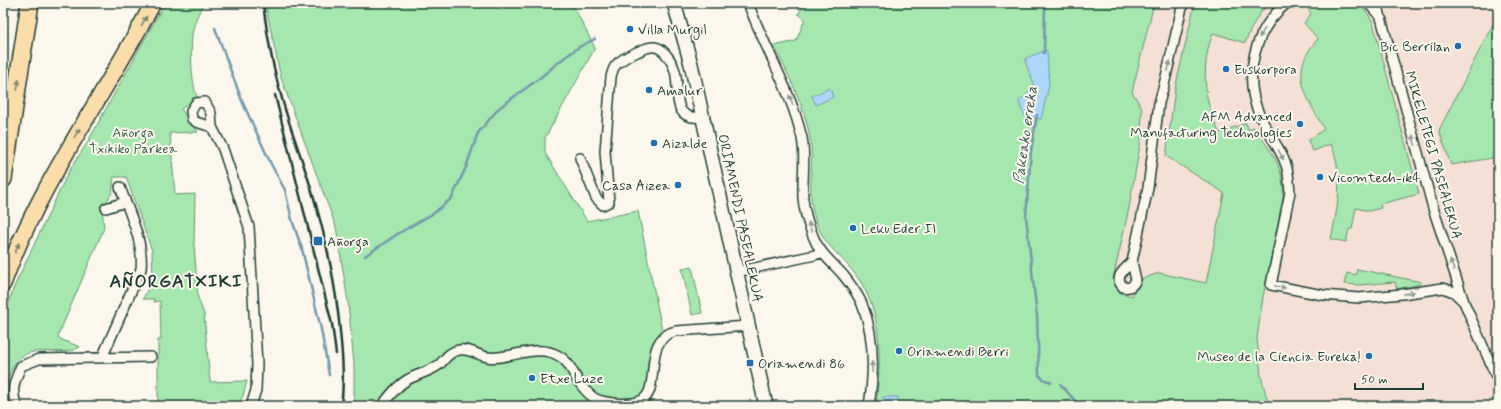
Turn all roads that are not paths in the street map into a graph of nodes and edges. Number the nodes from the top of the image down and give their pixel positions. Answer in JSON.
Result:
{"nodes":[{"id":1,"x":30,"y":3,"type":"edge"},
{"id":2,"x":153,"y":3,"type":"edge"},
{"id":3,"x":674,"y":3,"type":"edge"},
{"id":4,"x":748,"y":3,"type":"edge"},
{"id":5,"x":1183,"y":3,"type":"edge"},
{"id":6,"x":1287,"y":3,"type":"edge"},
{"id":7,"x":1368,"y":3,"type":"edge"},
{"id":8,"x":1377,"y":3,"type":"edge"},
{"id":9,"x":1380,"y":16,"type":"junction"},
{"id":10,"x":702,"y":117,"type":"junction"},
{"id":11,"x":212,"y":127,"type":"junction"},
{"id":12,"x":580,"y":158,"type":"dead end"},
{"id":13,"x":3,"y":179,"type":"edge"},
{"id":14,"x":120,"y":187,"type":"dead end"},
{"id":15,"x":125,"y":202,"type":"junction"},
{"id":16,"x":106,"y":208,"type":"dead end"},
{"id":17,"x":821,"y":252,"type":"junction"},
{"id":18,"x":1132,"y":262,"type":"dead end"},
{"id":19,"x":736,"y":272,"type":"junction"},
{"id":20,"x":3,"y":284,"type":"edge"},
{"id":21,"x":1464,"y":302,"type":"junction"},
{"id":22,"x":748,"y":326,"type":"junction"},
{"id":23,"x":151,"y":357,"type":"dead end"},
{"id":24,"x":102,"y":358,"type":"junction"},
{"id":25,"x":1498,"y":381,"type":"edge"},
{"id":26,"x":17,"y":406,"type":"edge"},
{"id":27,"x":252,"y":406,"type":"edge"},
{"id":28,"x":382,"y":406,"type":"edge"},
{"id":29,"x":766,"y":406,"type":"edge"},
{"id":30,"x":869,"y":406,"type":"edge"}],
"edges":[{"from":13,"to":1,"type":"highway","one_way":true},
{"from":20,"to":2,"type":"main road","one_way":true},
{"from":3,"to":10,"type":"street","name":"ORIAMENDI PASEALEKUA"},
{"from":17,"to":4,"type":"street","one_way":true},
{"from":18,"to":5,"type":"street","one_way":true},
{"from":6,"to":21,"type":"street","name":"MIKELETEGI PASEALEKUA","one_way":true},
{"from":7,"to":9,"type":"street","name":"MIKELETEGI PASEALEKUA"},
{"from":8,"to":9,"type":"street","name":"MIKELETEGI PASEALEKUA"},
{"from":21,"to":9,"type":"street","name":"MIKELETEGI PASEALEKUA","one_way":true},
{"from":10,"to":12,"type":"street"},
{"from":10,"to":19,"type":"street","name":"ORIAMENDI PASEALEKUA"},
{"from":11,"to":11,"type":"street"},
{"from":11,"to":27,"type":"street"},
{"from":14,"to":15,"type":"street"},
{"from":15,"to":16,"type":"street"},
{"from":15,"to":24,"type":"street"},
{"from":17,"to":19,"type":"street"},
{"from":30,"to":17,"type":"street","one_way":true},
{"from":19,"to":22,"type":"street","name":"ORIAMENDI PASEALEKUA"},
{"from":21,"to":25,"type":"street","name":"MIKELETEGI PASEALEKUA"},
{"from":22,"to":28,"type":"street"},
{"from":22,"to":29,"type":"street","name":"ORIAMENDI PASEALEKUA"},
{"from":23,"to":24,"type":"street"},
{"from":24,"to":26,"type":"street"}]}
